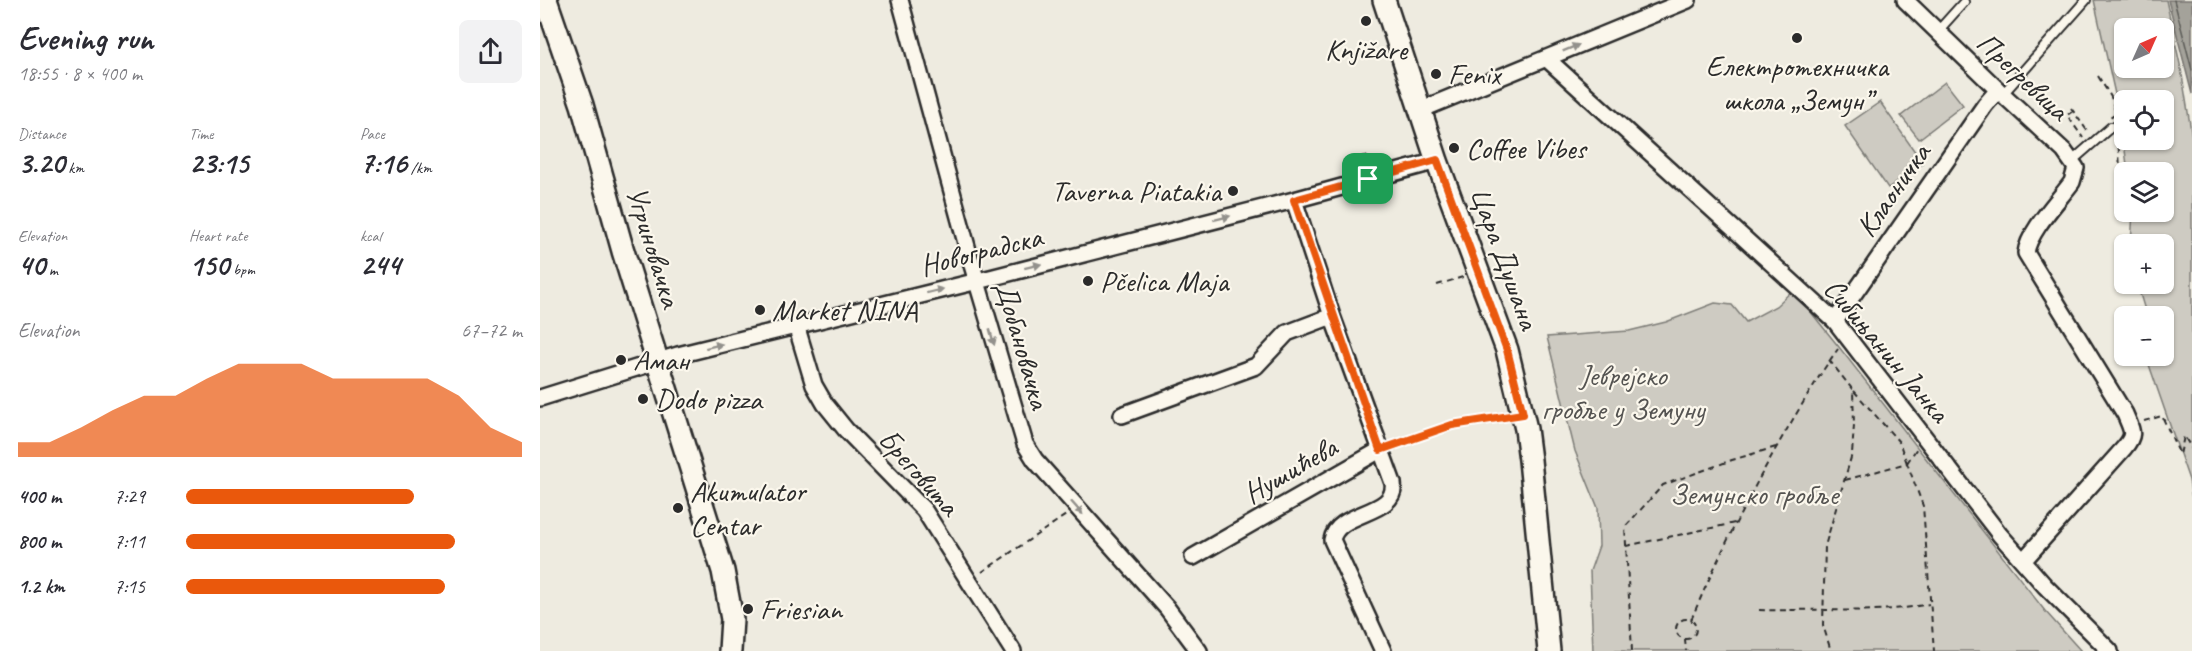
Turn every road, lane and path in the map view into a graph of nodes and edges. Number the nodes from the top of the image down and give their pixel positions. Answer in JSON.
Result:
{"nodes":[{"id":1,"x":546,"y":0,"type":"edge"},
{"id":2,"x":900,"y":0,"type":"edge"},
{"id":3,"x":1384,"y":0,"type":"edge"},
{"id":4,"x":1688,"y":0,"type":"edge"},
{"id":5,"x":1905,"y":0,"type":"edge"},
{"id":6,"x":2086,"y":0,"type":"edge"},
{"id":7,"x":1964,"y":2,"type":"dead end"},
{"id":8,"x":1937,"y":32,"type":"junction"},
{"id":9,"x":1546,"y":58,"type":"junction"},
{"id":10,"x":2098,"y":76,"type":"dead end"},
{"id":11,"x":2000,"y":93,"type":"junction"},
{"id":12,"x":1420,"y":110,"type":"junction"},
{"id":13,"x":2109,"y":129,"type":"junction"},
{"id":14,"x":2083,"y":138,"type":"dead end"},
{"id":15,"x":2094,"y":141,"type":"junction"},
{"id":16,"x":1437,"y":160,"type":"junction"},
{"id":17,"x":1364,"y":161,"type":"dead end"},
{"id":18,"x":2120,"y":162,"type":"edge"},
{"id":19,"x":2074,"y":164,"type":"junction"},
{"id":20,"x":1368,"y":179,"type":"junction"},
{"id":21,"x":1294,"y":200,"type":"junction"},
{"id":22,"x":1468,"y":275,"type":"dead end"},
{"id":23,"x":976,"y":280,"type":"junction"},
{"id":24,"x":1437,"y":285,"type":"dead end"},
{"id":25,"x":1332,"y":316,"type":"junction"},
{"id":26,"x":1835,"y":321,"type":"junction"},
{"id":27,"x":796,"y":325,"type":"junction"},
{"id":28,"x":1849,"y":338,"type":"junction"},
{"id":29,"x":1829,"y":360,"type":"junction"},
{"id":30,"x":657,"y":361,"type":"junction"},
{"id":31,"x":1853,"y":390,"type":"junction"},
{"id":32,"x":540,"y":398,"type":"edge"},
{"id":33,"x":1523,"y":414,"type":"junction"},
{"id":34,"x":1122,"y":415,"type":"dead end"},
{"id":35,"x":2132,"y":430,"type":"junction"},
{"id":36,"x":1776,"y":447,"type":"junction"},
{"id":37,"x":2192,"y":449,"type":"edge"},
{"id":38,"x":1380,"y":450,"type":"junction"},
{"id":39,"x":1907,"y":463,"type":"junction"},
{"id":40,"x":1845,"y":480,"type":"junction"},
{"id":41,"x":1077,"y":508,"type":"junction"},
{"id":42,"x":1736,"y":523,"type":"junction"},
{"id":43,"x":1626,"y":546,"type":"junction"},
{"id":44,"x":1193,"y":557,"type":"dead end"},
{"id":45,"x":2023,"y":561,"type":"junction"},
{"id":46,"x":969,"y":580,"type":"junction"},
{"id":47,"x":1929,"y":604,"type":"junction"},
{"id":48,"x":1759,"y":610,"type":"dead end"},
{"id":49,"x":1823,"y":610,"type":"junction"},
{"id":50,"x":1691,"y":620,"type":"junction"},
{"id":51,"x":1685,"y":638,"type":"junction"},
{"id":52,"x":730,"y":651,"type":"edge"},
{"id":53,"x":1013,"y":651,"type":"edge"},
{"id":54,"x":1199,"y":651,"type":"edge"},
{"id":55,"x":1383,"y":651,"type":"edge"},
{"id":56,"x":1549,"y":651,"type":"edge"},
{"id":57,"x":1632,"y":651,"type":"edge"},
{"id":58,"x":1686,"y":651,"type":"edge"},
{"id":59,"x":1831,"y":651,"type":"edge"},
{"id":60,"x":1934,"y":651,"type":"edge"},
{"id":61,"x":2110,"y":651,"type":"edge"}],
"edges":[{"from":1,"to":30,"type":"main road","name":"Угриновачка"},
{"from":2,"to":23,"type":"street","name":"Добановачка"},
{"from":3,"to":12,"type":"main road","name":"Цара Душана"},
{"from":9,"to":4,"type":"street","one_way":true},
{"from":5,"to":8,"type":"street","name":"Прегревица"},
{"from":6,"to":11,"type":"lane"},
{"from":7,"to":8,"type":"lane"},
{"from":8,"to":11,"type":"street","name":"Прегревица"},
{"from":9,"to":12,"type":"street"},
{"from":9,"to":26,"type":"street","name":"Сибињанин Јанка"},
{"from":10,"to":13,"type":"path"},
{"from":11,"to":19,"type":"street","name":"Прегревица"},
{"from":11,"to":26,"type":"street","name":"Клаоничка"},
{"from":12,"to":16,"type":"main road","name":"Цара Душана"},
{"from":13,"to":15,"type":"lane"},
{"from":13,"to":18,"type":"path"},
{"from":14,"to":15,"type":"path"},
{"from":15,"to":19,"type":"lane"},
{"from":16,"to":20,"type":"street","name":"Новоградска"},
{"from":16,"to":33,"type":"main road","name":"Цара Душана"},
{"from":17,"to":20,"type":"lane"},
{"from":19,"to":35,"type":"street"},
{"from":20,"to":21,"type":"street","name":"Новоградска"},
{"from":23,"to":21,"type":"street","name":"Новоградска","one_way":true},
{"from":21,"to":25,"type":"street"},
{"from":22,"to":24,"type":"path"},
{"from":27,"to":23,"type":"street","name":"Новоградска","one_way":true},
{"from":23,"to":41,"type":"street","name":"Добановачка","one_way":true},
{"from":25,"to":34,"type":"street"},
{"from":25,"to":38,"type":"street"},
{"from":26,"to":28,"type":"street","name":"Сибињанин Јанка"},
{"from":30,"to":27,"type":"street","name":"Новоградска","one_way":true},
{"from":27,"to":46,"type":"street","name":"Бреговита"},
{"from":28,"to":29,"type":"path"},
{"from":28,"to":45,"type":"street","name":"Сибињанин Јанка"},
{"from":29,"to":31,"type":"path"},
{"from":29,"to":36,"type":"path"},
{"from":30,"to":32,"type":"street","name":"Новоградска"},
{"from":30,"to":52,"type":"main road","name":"Угриновачка"},
{"from":31,"to":39,"type":"path"},
{"from":31,"to":40,"type":"path"},
{"from":33,"to":38,"type":"path","name":"Нушићева"},
{"from":33,"to":56,"type":"main road","name":"Цара Душана"},
{"from":35,"to":37,"type":"path"},
{"from":35,"to":45,"type":"street"},
{"from":36,"to":42,"type":"path"},
{"from":36,"to":43,"type":"path"},
{"from":38,"to":44,"type":"street","name":"Нушићева"},
{"from":38,"to":55,"type":"street"},
{"from":39,"to":40,"type":"path"},
{"from":39,"to":47,"type":"path"},
{"from":40,"to":49,"type":"path"},
{"from":41,"to":46,"type":"path"},
{"from":41,"to":54,"type":"street","name":"Добановачка","one_way":true},
{"from":42,"to":43,"type":"path"},
{"from":42,"to":50,"type":"path"},
{"from":43,"to":57,"type":"path"},
{"from":45,"to":61,"type":"street","name":"Сибињанин Јанка"},
{"from":46,"to":53,"type":"street","name":"Бреговита"},
{"from":47,"to":49,"type":"path"},
{"from":47,"to":60,"type":"path"},
{"from":48,"to":49,"type":"path"},
{"from":49,"to":59,"type":"path"},
{"from":50,"to":51,"type":"path"},
{"from":50,"to":51,"type":"path"},
{"from":51,"to":58,"type":"path"}]}
